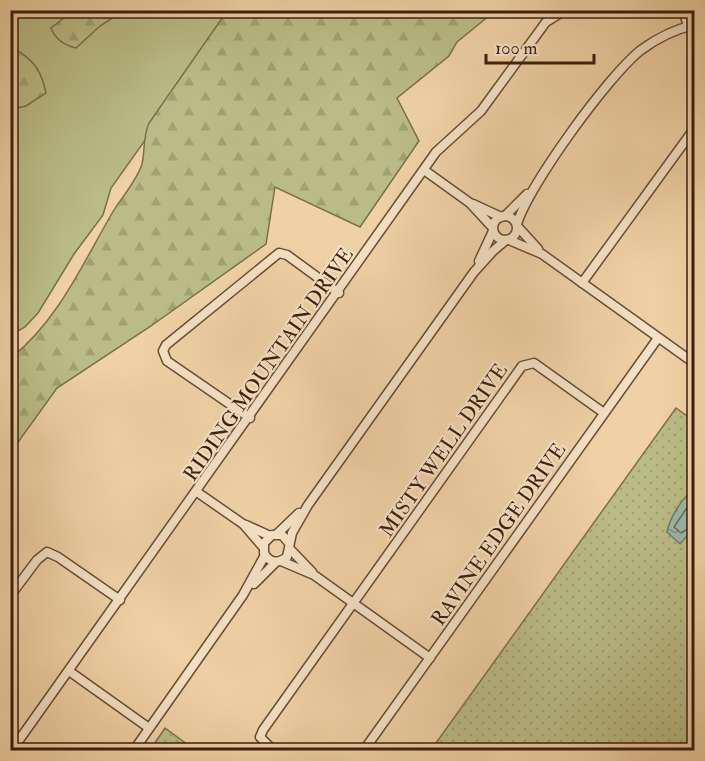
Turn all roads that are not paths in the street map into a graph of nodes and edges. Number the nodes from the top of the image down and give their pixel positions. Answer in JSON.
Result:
{"nodes":[{"id":1,"x":565,"y":10,"type":"edge"},
{"id":2,"x":683,"y":10,"type":"edge"},
{"id":3,"x":691,"y":25,"type":"edge"},
{"id":4,"x":694,"y":129,"type":"edge"},
{"id":5,"x":424,"y":170,"type":"junction"},
{"id":6,"x":536,"y":185,"type":"junction"},
{"id":7,"x":470,"y":203,"type":"junction"},
{"id":8,"x":503,"y":216,"type":"junction"},
{"id":9,"x":517,"y":225,"type":"junction"},
{"id":10,"x":493,"y":229,"type":"junction"},
{"id":11,"x":508,"y":240,"type":"junction"},
{"id":12,"x":542,"y":255,"type":"junction"},
{"id":13,"x":474,"y":272,"type":"junction"},
{"id":14,"x":582,"y":283,"type":"junction"},
{"id":15,"x":339,"y":293,"type":"junction"},
{"id":16,"x":658,"y":338,"type":"junction"},
{"id":17,"x":694,"y":363,"type":"edge"},
{"id":18,"x":604,"y":413,"type":"junction"},
{"id":19,"x":250,"y":418,"type":"junction"},
{"id":20,"x":197,"y":492,"type":"junction"},
{"id":21,"x":308,"y":505,"type":"junction"},
{"id":22,"x":243,"y":524,"type":"junction"},
{"id":23,"x":274,"y":535,"type":"junction"},
{"id":24,"x":290,"y":546,"type":"junction"},
{"id":25,"x":264,"y":551,"type":"junction"},
{"id":26,"x":278,"y":561,"type":"junction"},
{"id":27,"x":314,"y":575,"type":"junction"},
{"id":28,"x":243,"y":595,"type":"junction"},
{"id":29,"x":10,"y":596,"type":"edge"},
{"id":30,"x":120,"y":600,"type":"junction"},
{"id":31,"x":354,"y":603,"type":"junction"},
{"id":32,"x":430,"y":658,"type":"junction"},
{"id":33,"x":69,"y":671,"type":"junction"},
{"id":34,"x":149,"y":728,"type":"junction"},
{"id":35,"x":12,"y":750,"type":"edge"},
{"id":36,"x":134,"y":750,"type":"edge"},
{"id":37,"x":273,"y":750,"type":"edge"},
{"id":38,"x":364,"y":750,"type":"edge"}],
"edges":[{"from":1,"to":5,"type":"street","name":"RIDING MOUNTAIN DRIVE"},
{"from":2,"to":3,"type":"street"},
{"from":3,"to":6,"type":"street"},
{"from":4,"to":14,"type":"street"},
{"from":5,"to":7,"type":"street"},
{"from":5,"to":15,"type":"street","name":"RIDING MOUNTAIN DRIVE"},
{"from":6,"to":8,"type":"street"},
{"from":6,"to":9,"type":"street"},
{"from":7,"to":8,"type":"street"},
{"from":7,"to":10,"type":"street"},
{"from":8,"to":9,"type":"street"},
{"from":8,"to":10,"type":"street"},
{"from":9,"to":11,"type":"street"},
{"from":9,"to":12,"type":"street"},
{"from":10,"to":11,"type":"street"},
{"from":10,"to":13,"type":"street"},
{"from":11,"to":12,"type":"street"},
{"from":11,"to":13,"type":"street"},
{"from":12,"to":14,"type":"street"},
{"from":13,"to":21,"type":"street"},
{"from":14,"to":16,"type":"street"},
{"from":15,"to":19,"type":"street","name":"RIDING MOUNTAIN DRIVE"},
{"from":15,"to":19,"type":"street"},
{"from":16,"to":17,"type":"street"},
{"from":16,"to":18,"type":"street","name":"RAVINE EDGE DRIVE"},
{"from":18,"to":31,"type":"street","name":"MISTY WELL DRIVE"},
{"from":18,"to":32,"type":"street","name":"RAVINE EDGE DRIVE"},
{"from":19,"to":20,"type":"street","name":"RIDING MOUNTAIN DRIVE"},
{"from":20,"to":22,"type":"street"},
{"from":20,"to":30,"type":"street","name":"RIDING MOUNTAIN DRIVE"},
{"from":21,"to":23,"type":"street"},
{"from":21,"to":24,"type":"street"},
{"from":22,"to":23,"type":"street"},
{"from":22,"to":25,"type":"street"},
{"from":23,"to":24,"type":"street"},
{"from":23,"to":25,"type":"street"},
{"from":24,"to":26,"type":"street"},
{"from":24,"to":27,"type":"street"},
{"from":25,"to":26,"type":"street"},
{"from":25,"to":28,"type":"street"},
{"from":26,"to":27,"type":"street"},
{"from":26,"to":28,"type":"street"},
{"from":27,"to":31,"type":"street"},
{"from":28,"to":34,"type":"street"},
{"from":29,"to":30,"type":"street"},
{"from":30,"to":33,"type":"street","name":"RIDING MOUNTAIN DRIVE"},
{"from":31,"to":32,"type":"street"},
{"from":31,"to":37,"type":"street"},
{"from":32,"to":38,"type":"street","name":"RAVINE EDGE DRIVE"},
{"from":33,"to":34,"type":"street"},
{"from":33,"to":35,"type":"street","name":"RIDING MOUNTAIN DRIVE"},
{"from":34,"to":36,"type":"street"}]}
